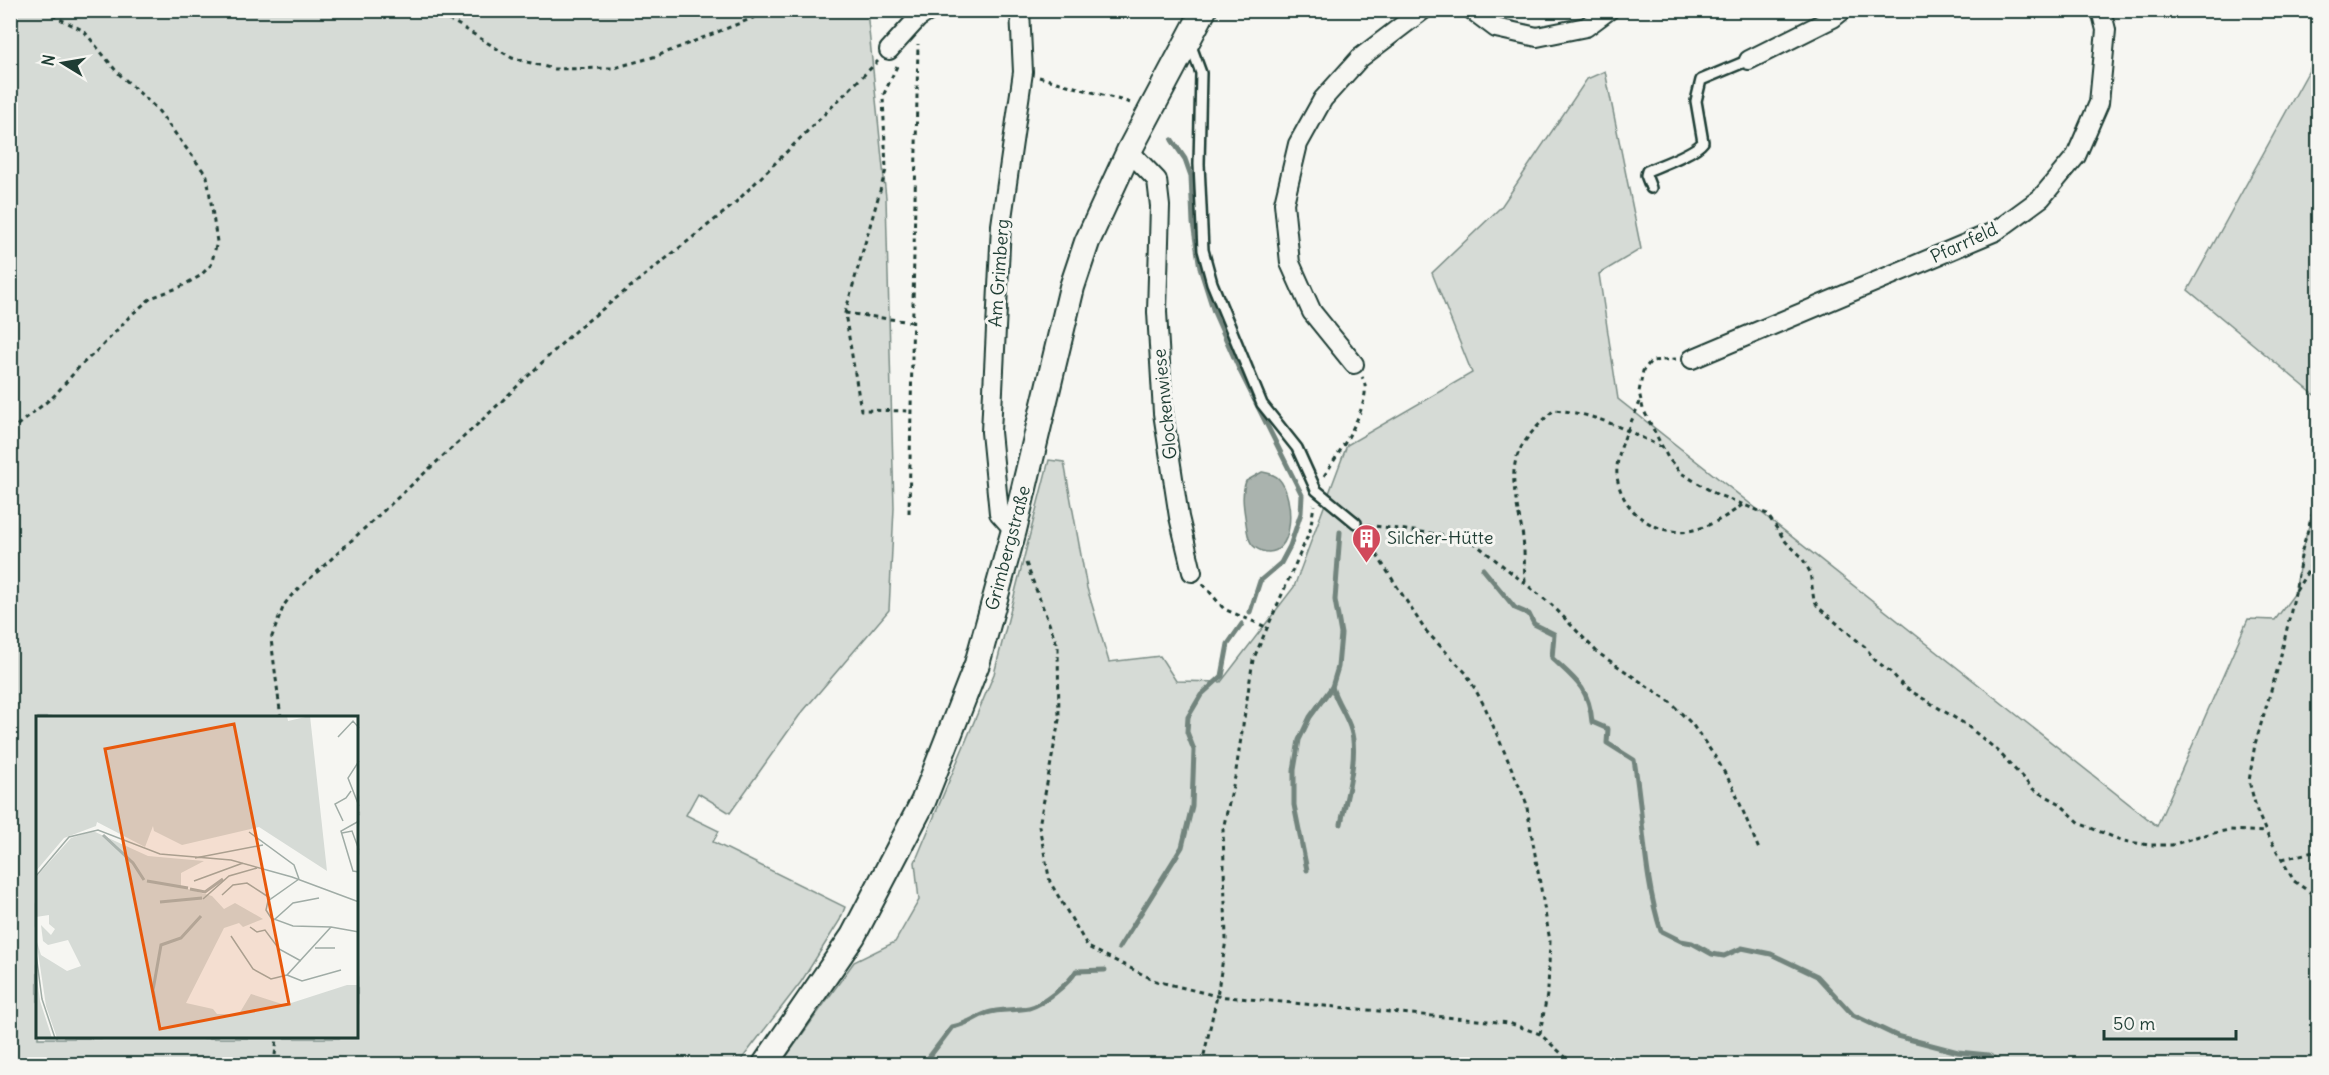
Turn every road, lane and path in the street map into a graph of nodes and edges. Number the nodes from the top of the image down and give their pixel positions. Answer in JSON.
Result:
{"nodes":[{"id":1,"x":17,"y":10,"type":"edge"},
{"id":2,"x":423,"y":10,"type":"edge"},
{"id":3,"x":773,"y":10,"type":"edge"},
{"id":4,"x":1020,"y":10,"type":"edge"},
{"id":5,"x":1204,"y":10,"type":"edge"},
{"id":6,"x":1423,"y":10,"type":"edge"},
{"id":7,"x":1472,"y":10,"type":"edge"},
{"id":8,"x":1609,"y":10,"type":"edge"},
{"id":9,"x":1843,"y":10,"type":"edge"},
{"id":10,"x":2102,"y":10,"type":"edge"},
{"id":11,"x":925,"y":14,"type":"edge"},
{"id":12,"x":1190,"y":41,"type":"junction"},
{"id":13,"x":895,"y":54,"type":"junction"},
{"id":14,"x":1749,"y":60,"type":"joint"},
{"id":15,"x":1023,"y":72,"type":"junction"},
{"id":16,"x":1152,"y":109,"type":"junction"},
{"id":17,"x":1129,"y":151,"type":"junction"},
{"id":18,"x":1650,"y":188,"type":"dead end"},
{"id":19,"x":845,"y":313,"type":"junction"},
{"id":20,"x":912,"y":321,"type":"junction"},
{"id":21,"x":1692,"y":359,"type":"joint"},
{"id":22,"x":1354,"y":364,"type":"joint"},
{"id":23,"x":1641,"y":400,"type":"junction"},
{"id":24,"x":911,"y":411,"type":"junction"},
{"id":25,"x":10,"y":431,"type":"edge"},
{"id":26,"x":1628,"y":431,"type":"junction"},
{"id":27,"x":1663,"y":448,"type":"junction"},
{"id":28,"x":1316,"y":490,"type":"junction"},
{"id":29,"x":2319,"y":495,"type":"edge"},
{"id":30,"x":1743,"y":505,"type":"junction"},
{"id":31,"x":909,"y":513,"type":"dead end"},
{"id":32,"x":1356,"y":523,"type":"junction"},
{"id":33,"x":1014,"y":530,"type":"junction"},
{"id":34,"x":2319,"y":554,"type":"edge"},
{"id":35,"x":1026,"y":562,"type":"dead end"},
{"id":36,"x":1192,"y":572,"type":"joint"},
{"id":37,"x":1525,"y":582,"type":"junction"},
{"id":38,"x":2295,"y":592,"type":"junction"},
{"id":39,"x":1266,"y":627,"type":"junction"},
{"id":40,"x":281,"y":716,"type":"edge"},
{"id":41,"x":2266,"y":832,"type":"junction"},
{"id":42,"x":2319,"y":851,"type":"edge"},
{"id":43,"x":1760,"y":852,"type":"dead end"},
{"id":44,"x":2281,"y":859,"type":"junction"},
{"id":45,"x":2319,"y":898,"type":"edge"},
{"id":46,"x":1217,"y":996,"type":"junction"},
{"id":47,"x":1540,"y":1034,"type":"junction"},
{"id":48,"x":277,"y":1039,"type":"edge"},
{"id":49,"x":274,"y":1065,"type":"edge"},
{"id":50,"x":765,"y":1065,"type":"edge"},
{"id":51,"x":1203,"y":1065,"type":"edge"},
{"id":52,"x":1573,"y":1065,"type":"edge"}],
"edges":[{"from":1,"to":25,"type":"path"},
{"from":2,"to":3,"type":"path"},
{"from":4,"to":15,"type":"street","name":"Am Grimberg"},
{"from":5,"to":12,"type":"street","name":"Grimbergstraße"},
{"from":6,"to":22,"type":"street"},
{"from":7,"to":8,"type":"street"},
{"from":9,"to":14,"type":"street"},
{"from":10,"to":21,"type":"street","name":"Pfarrfeld"},
{"from":11,"to":13,"type":"street"},
{"from":11,"to":20,"type":"path"},
{"from":12,"to":16,"type":"street","name":"Grimbergstraße"},
{"from":12,"to":28,"type":"lane"},
{"from":13,"to":19,"type":"path"},
{"from":13,"to":40,"type":"path"},
{"from":14,"to":18,"type":"lane"},
{"from":15,"to":16,"type":"path"},
{"from":15,"to":33,"type":"street","name":"Am Grimberg"},
{"from":16,"to":17,"type":"street","name":"Grimbergstraße"},
{"from":17,"to":33,"type":"street","name":"Grimbergstraße"},
{"from":17,"to":36,"type":"street","name":"Glockenwiese"},
{"from":19,"to":20,"type":"path"},
{"from":19,"to":24,"type":"path"},
{"from":20,"to":24,"type":"path"},
{"from":21,"to":23,"type":"path"},
{"from":22,"to":28,"type":"path"},
{"from":23,"to":26,"type":"path"},
{"from":23,"to":27,"type":"path"},
{"from":24,"to":31,"type":"path"},
{"from":26,"to":27,"type":"path"},
{"from":26,"to":30,"type":"path"},
{"from":26,"to":37,"type":"path"},
{"from":27,"to":30,"type":"path"},
{"from":28,"to":32,"type":"lane"},
{"from":28,"to":39,"type":"path"},
{"from":29,"to":38,"type":"path"},
{"from":30,"to":41,"type":"path"},
{"from":32,"to":37,"type":"path"},
{"from":32,"to":47,"type":"path"},
{"from":33,"to":50,"type":"street","name":"Grimbergstraße"},
{"from":34,"to":38,"type":"path"},
{"from":35,"to":46,"type":"path"},
{"from":36,"to":39,"type":"path"},
{"from":37,"to":43,"type":"path"},
{"from":38,"to":41,"type":"path"},
{"from":39,"to":46,"type":"path"},
{"from":41,"to":44,"type":"path"},
{"from":42,"to":44,"type":"path"},
{"from":44,"to":45,"type":"path"},
{"from":46,"to":47,"type":"path"},
{"from":46,"to":51,"type":"path"},
{"from":47,"to":52,"type":"path"},
{"from":48,"to":49,"type":"path"}]}
